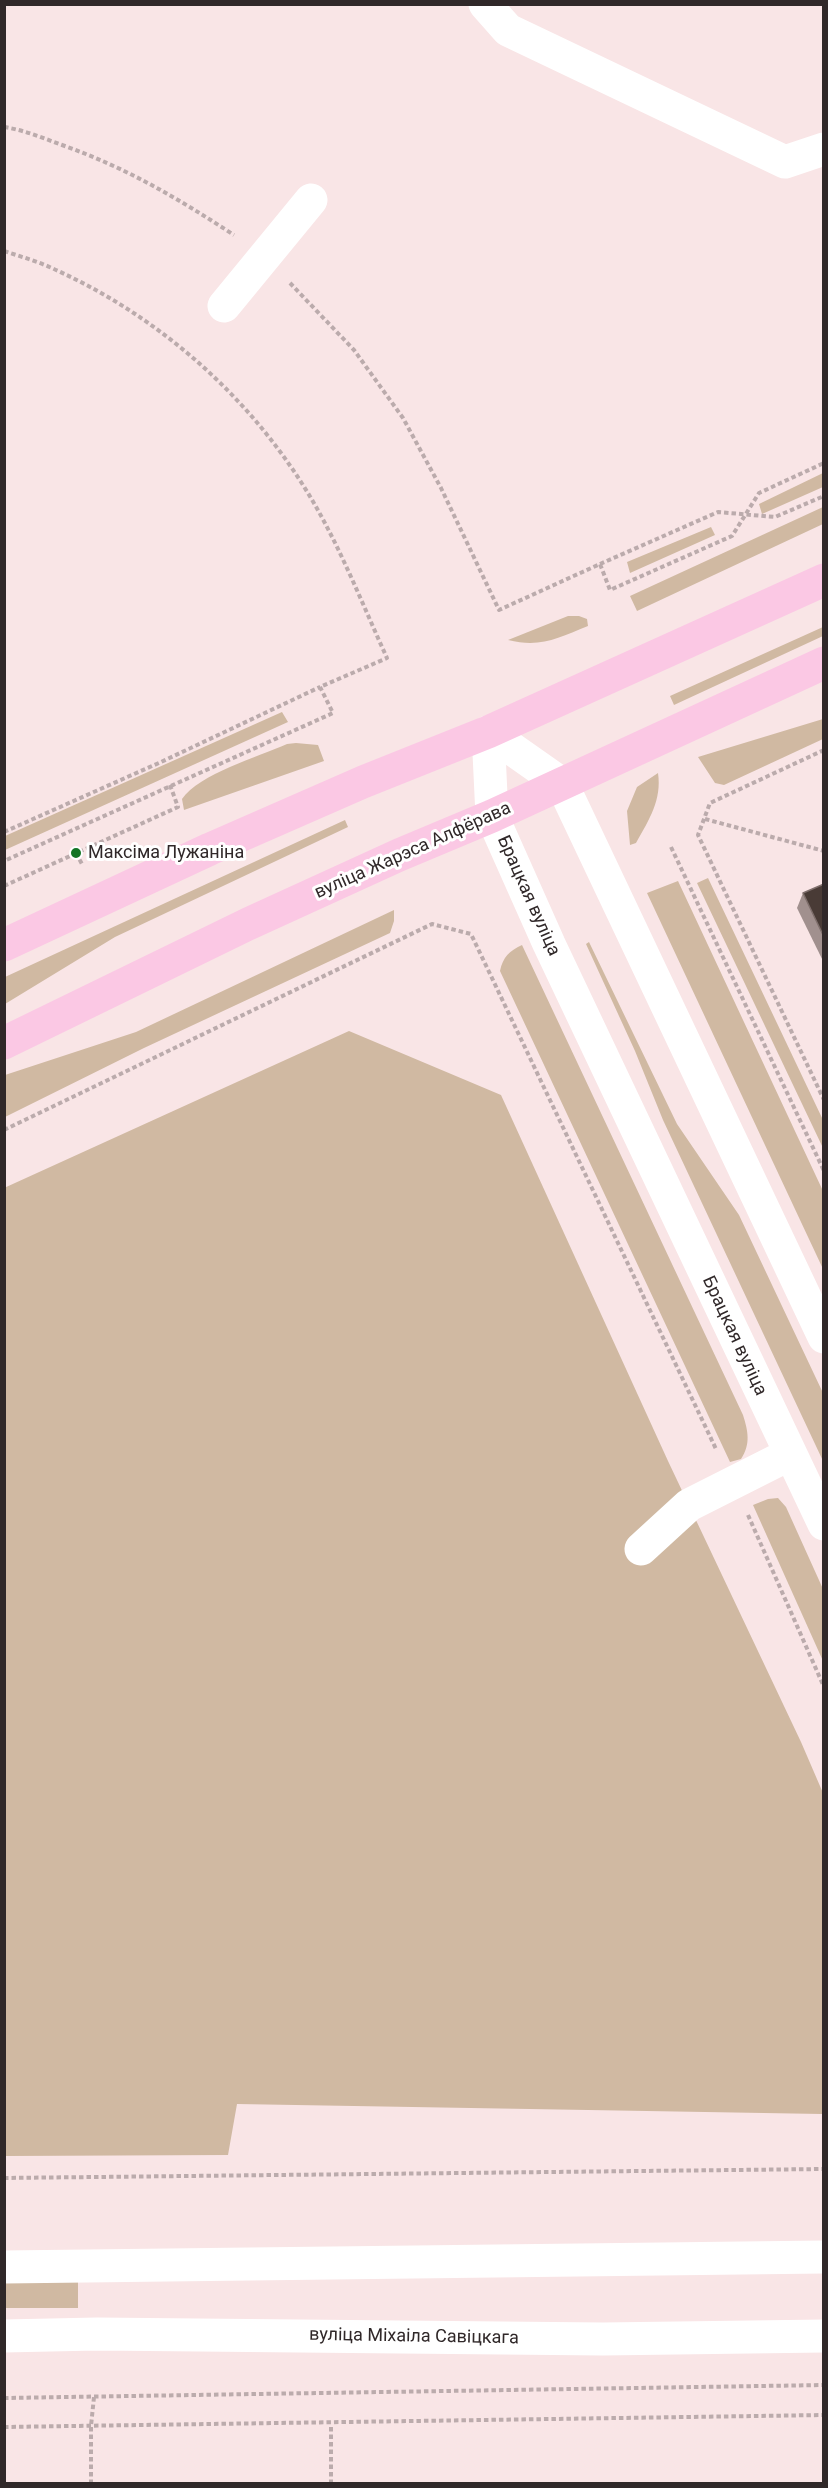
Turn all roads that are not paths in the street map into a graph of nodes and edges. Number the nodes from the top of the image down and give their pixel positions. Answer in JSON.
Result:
{"nodes":[{"id":1,"x":485,"y":4,"type":"edge"},
{"id":2,"x":824,"y":149,"type":"edge"},
{"id":3,"x":311,"y":200,"type":"dead end"},
{"id":4,"x":224,"y":306,"type":"dead end"},
{"id":5,"x":824,"y":580,"type":"edge"},
{"id":6,"x":824,"y":663,"type":"edge"},
{"id":7,"x":488,"y":732,"type":"junction"},
{"id":8,"x":562,"y":784,"type":"junction"},
{"id":9,"x":492,"y":816,"type":"junction"},
{"id":10,"x":4,"y":945,"type":"edge"},
{"id":11,"x":4,"y":1044,"type":"edge"},
{"id":12,"x":824,"y":1337,"type":"edge"},
{"id":13,"x":790,"y":1454,"type":"junction"},
{"id":14,"x":824,"y":1524,"type":"edge"},
{"id":15,"x":641,"y":1549,"type":"dead end"},
{"id":16,"x":824,"y":2257,"type":"edge"},
{"id":17,"x":4,"y":2267,"type":"edge"},
{"id":18,"x":4,"y":2336,"type":"edge"},
{"id":19,"x":824,"y":2336,"type":"edge"}],
"edges":[{"from":1,"to":2,"type":"street"},
{"from":3,"to":4,"type":"street"},
{"from":5,"to":7,"type":"main road"},
{"from":6,"to":8,"type":"main road","name":"вуліца Жарэса Алфёрава"},
{"from":7,"to":8,"type":"street"},
{"from":7,"to":9,"type":"street","name":"Брацкая вуліца"},
{"from":7,"to":10,"type":"main road"},
{"from":8,"to":9,"type":"main road","name":"вуліца Жарэса Алфёрава"},
{"from":8,"to":12,"type":"street"},
{"from":9,"to":11,"type":"main road","name":"вуліца Жарэса Алфёрава"},
{"from":9,"to":13,"type":"street","name":"Брацкая вуліца"},
{"from":13,"to":14,"type":"street","name":"Брацкая вуліца"},
{"from":13,"to":15,"type":"street"},
{"from":16,"to":17,"type":"street"},
{"from":18,"to":19,"type":"street","name":"вуліца Міхаіла Савіцкага"}]}
